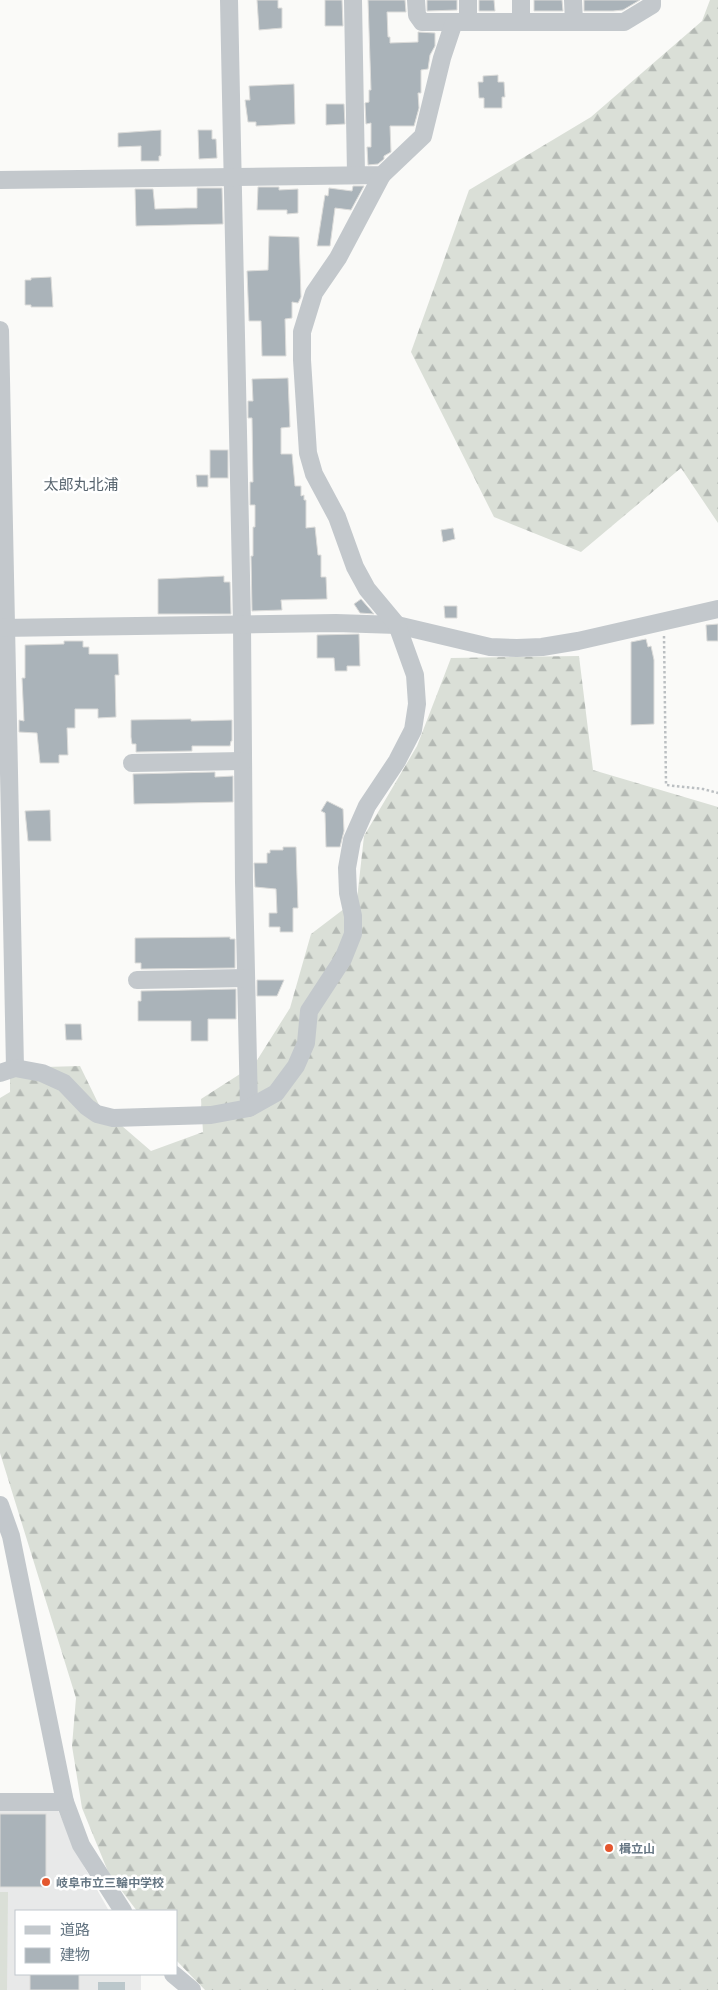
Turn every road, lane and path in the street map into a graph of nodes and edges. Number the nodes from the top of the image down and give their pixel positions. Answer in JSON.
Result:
{"nodes":[{"id":1,"x":229,"y":0,"type":"edge"},
{"id":2,"x":352,"y":0,"type":"edge"},
{"id":3,"x":416,"y":0,"type":"edge"},
{"id":4,"x":468,"y":0,"type":"edge"},
{"id":5,"x":521,"y":0,"type":"edge"},
{"id":6,"x":573,"y":0,"type":"edge"},
{"id":7,"x":652,"y":0,"type":"edge"},
{"id":8,"x":461,"y":22,"type":"junction"},
{"id":9,"x":521,"y":22,"type":"junction"},
{"id":10,"x":574,"y":22,"type":"junction"},
{"id":11,"x":356,"y":174,"type":"junction"},
{"id":12,"x":382,"y":175,"type":"junction"},
{"id":13,"x":234,"y":176,"type":"junction"},
{"id":14,"x":0,"y":180,"type":"edge"},
{"id":15,"x":0,"y":330,"type":"edge"},
{"id":16,"x":718,"y":608,"type":"edge"},
{"id":17,"x":664,"y":622,"type":"junction"},
{"id":18,"x":242,"y":624,"type":"junction"},
{"id":19,"x":397,"y":625,"type":"junction"},
{"id":20,"x":3,"y":628,"type":"edge"},
{"id":21,"x":243,"y":761,"type":"junction"},
{"id":22,"x":132,"y":764,"type":"dead end"},
{"id":23,"x":718,"y":793,"type":"edge"},
{"id":24,"x":246,"y":978,"type":"junction"},
{"id":25,"x":137,"y":980,"type":"dead end"},
{"id":26,"x":8,"y":1070,"type":"edge"},
{"id":27,"x":250,"y":1108,"type":"junction"},
{"id":28,"x":0,"y":1505,"type":"edge"},
{"id":29,"x":0,"y":1802,"type":"edge"},
{"id":30,"x":65,"y":1802,"type":"junction"},
{"id":31,"x":122,"y":1910,"type":"edge"},
{"id":32,"x":174,"y":1975,"type":"edge"},
{"id":33,"x":192,"y":1990,"type":"edge"}],
"edges":[{"from":1,"to":13,"type":"street"},
{"from":2,"to":11,"type":"street"},
{"from":3,"to":8,"type":"street"},
{"from":4,"to":8,"type":"street"},
{"from":5,"to":9,"type":"street"},
{"from":6,"to":10,"type":"street"},
{"from":7,"to":10,"type":"street"},
{"from":8,"to":9,"type":"street"},
{"from":8,"to":12,"type":"street"},
{"from":9,"to":10,"type":"street"},
{"from":11,"to":12,"type":"street"},
{"from":11,"to":13,"type":"street"},
{"from":12,"to":19,"type":"street"},
{"from":13,"to":14,"type":"street"},
{"from":13,"to":18,"type":"street"},
{"from":15,"to":20,"type":"street"},
{"from":16,"to":17,"type":"street"},
{"from":17,"to":19,"type":"street"},
{"from":17,"to":23,"type":"path"},
{"from":18,"to":19,"type":"street"},
{"from":18,"to":20,"type":"street"},
{"from":18,"to":21,"type":"street"},
{"from":19,"to":27,"type":"street"},
{"from":20,"to":26,"type":"street"},
{"from":21,"to":22,"type":"street"},
{"from":21,"to":24,"type":"street"},
{"from":24,"to":25,"type":"street"},
{"from":24,"to":27,"type":"street"},
{"from":26,"to":27,"type":"street"},
{"from":28,"to":30,"type":"street"},
{"from":29,"to":30,"type":"street"},
{"from":30,"to":31,"type":"street"},
{"from":32,"to":33,"type":"street"}]}
